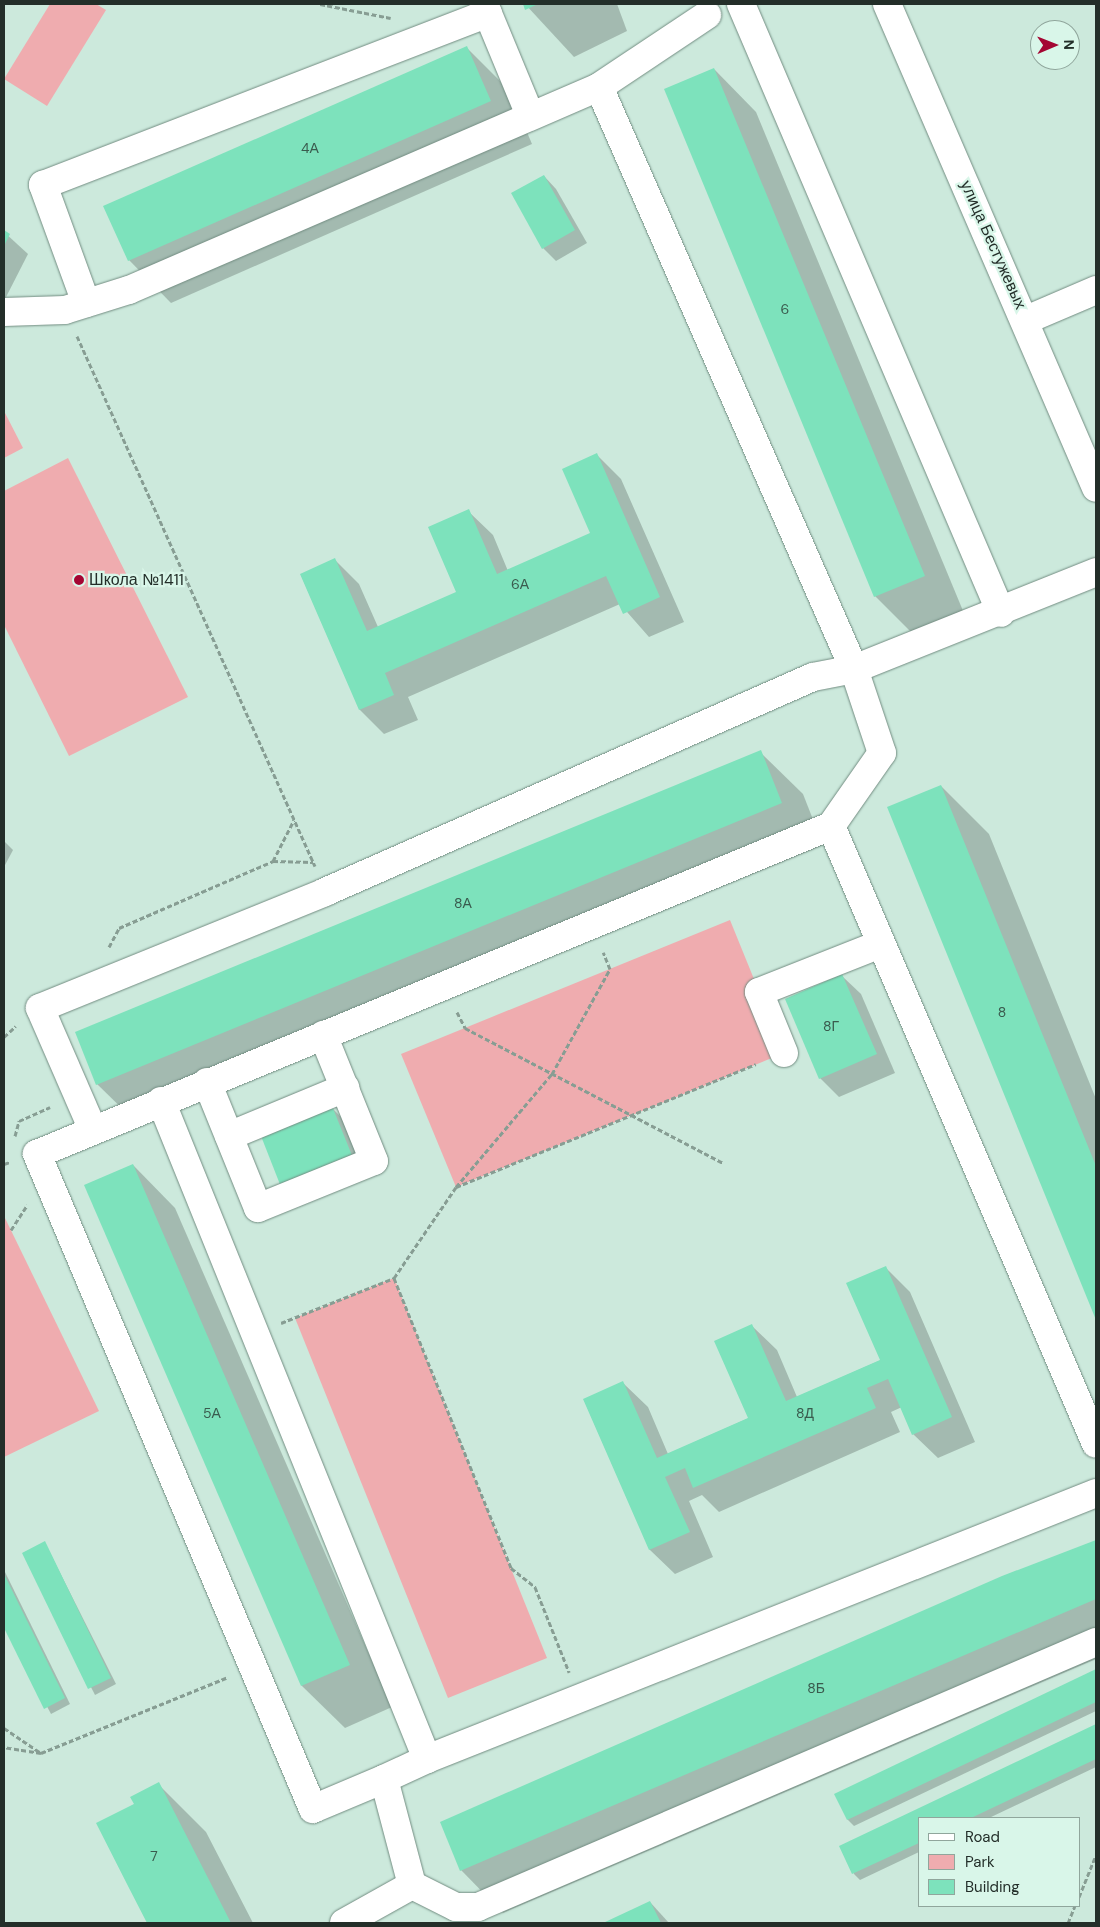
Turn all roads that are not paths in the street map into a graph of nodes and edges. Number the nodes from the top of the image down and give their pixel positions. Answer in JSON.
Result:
{"nodes":[{"id":1,"x":734,"y":4,"type":"edge"},
{"id":2,"x":741,"y":4,"type":"edge"},
{"id":3,"x":887,"y":4,"type":"edge"},
{"id":4,"x":486,"y":8,"type":"edge"},
{"id":5,"x":701,"y":9,"type":"edge"},
{"id":6,"x":599,"y":87,"type":"junction"},
{"id":7,"x":530,"y":115,"type":"junction"},
{"id":8,"x":1096,"y":290,"type":"edge"},
{"id":9,"x":76,"y":307,"type":"junction"},
{"id":10,"x":4,"y":312,"type":"edge"},
{"id":11,"x":1026,"y":320,"type":"junction"},
{"id":12,"x":1094,"y":478,"type":"edge"},
{"id":13,"x":1096,"y":572,"type":"edge"},
{"id":14,"x":1001,"y":613,"type":"junction"},
{"id":15,"x":854,"y":669,"type":"junction"},
{"id":16,"x":831,"y":826,"type":"junction"},
{"id":17,"x":880,"y":944,"type":"junction"},
{"id":18,"x":323,"y":1035,"type":"junction"},
{"id":19,"x":784,"y":1053,"type":"road end"},
{"id":20,"x":207,"y":1082,"type":"junction"},
{"id":21,"x":345,"y":1088,"type":"junction"},
{"id":22,"x":160,"y":1101,"type":"junction"},
{"id":23,"x":94,"y":1130,"type":"junction"},
{"id":24,"x":229,"y":1136,"type":"junction"},
{"id":25,"x":1096,"y":1444,"type":"edge"},
{"id":26,"x":1096,"y":1494,"type":"edge"},
{"id":27,"x":1096,"y":1642,"type":"edge"},
{"id":28,"x":427,"y":1759,"type":"junction"},
{"id":29,"x":384,"y":1778,"type":"junction"},
{"id":30,"x":412,"y":1885,"type":"junction"},
{"id":31,"x":482,"y":1915,"type":"edge"},
{"id":32,"x":346,"y":1923,"type":"edge"}],
"edges":[{"from":1,"to":5,"type":"street"},
{"from":2,"to":14,"type":"street"},
{"from":3,"to":11,"type":"street","name":"улица Бестужевых"},
{"from":4,"to":7,"type":"street"},
{"from":4,"to":9,"type":"street"},
{"from":5,"to":6,"type":"street"},
{"from":6,"to":7,"type":"street"},
{"from":6,"to":15,"type":"street"},
{"from":7,"to":9,"type":"street"},
{"from":8,"to":11,"type":"street"},
{"from":9,"to":10,"type":"street"},
{"from":11,"to":12,"type":"street","name":"улица Бестужевых"},
{"from":13,"to":14,"type":"street"},
{"from":14,"to":15,"type":"street"},
{"from":15,"to":16,"type":"street"},
{"from":15,"to":23,"type":"street"},
{"from":16,"to":17,"type":"street"},
{"from":16,"to":18,"type":"street"},
{"from":17,"to":19,"type":"street"},
{"from":17,"to":25,"type":"street"},
{"from":18,"to":20,"type":"street"},
{"from":18,"to":21,"type":"street"},
{"from":20,"to":22,"type":"street"},
{"from":20,"to":24,"type":"street"},
{"from":21,"to":24,"type":"street"},
{"from":21,"to":24,"type":"street"},
{"from":22,"to":23,"type":"street"},
{"from":22,"to":28,"type":"street"},
{"from":23,"to":29,"type":"street"},
{"from":26,"to":28,"type":"street"},
{"from":27,"to":31,"type":"street"},
{"from":28,"to":29,"type":"street"},
{"from":29,"to":30,"type":"street"},
{"from":30,"to":31,"type":"street"},
{"from":30,"to":32,"type":"street"}]}
